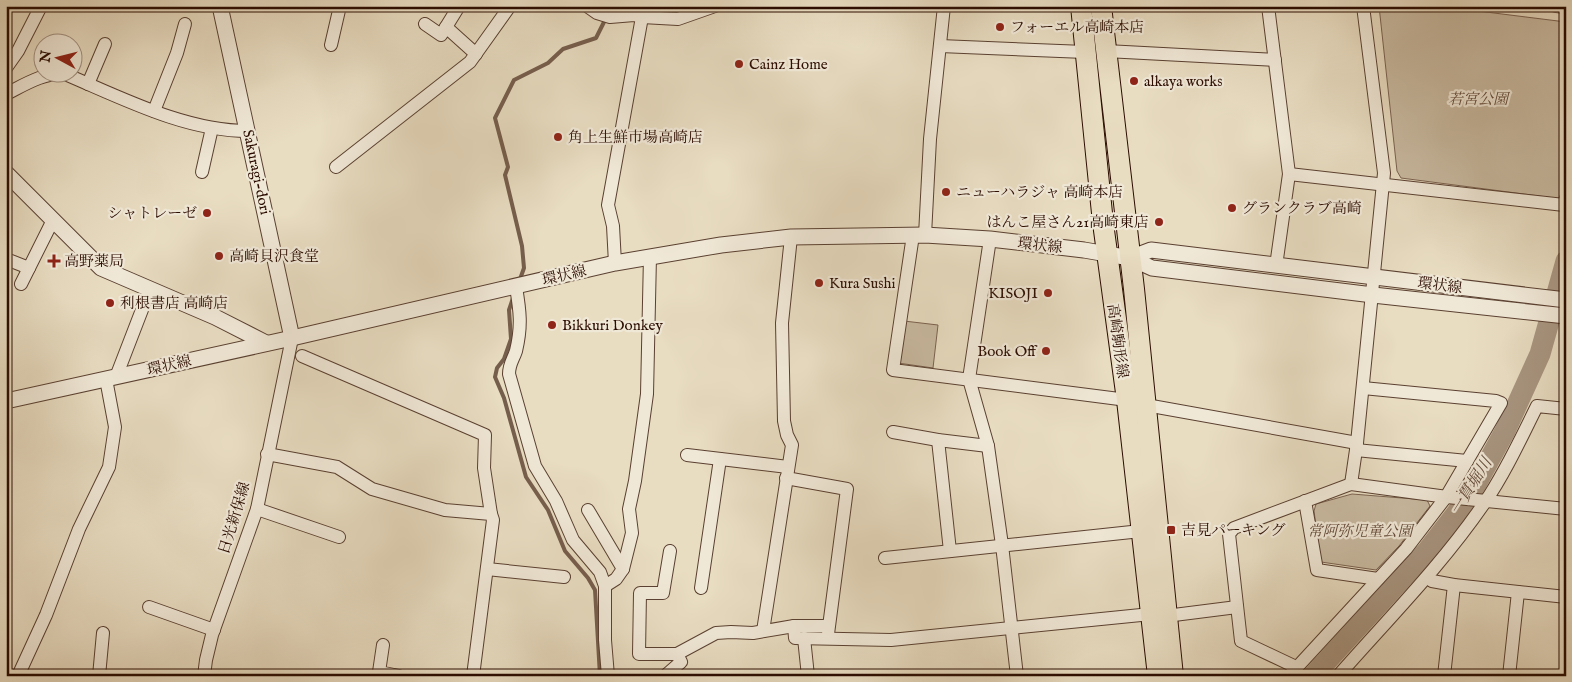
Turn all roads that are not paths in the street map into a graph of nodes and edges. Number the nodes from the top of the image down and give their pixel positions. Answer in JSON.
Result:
{"nodes":[{"id":1,"x":42,"y":6,"type":"edge"},
{"id":2,"x":220,"y":6,"type":"edge"},
{"id":3,"x":340,"y":6,"type":"edge"},
{"id":4,"x":460,"y":6,"type":"edge"},
{"id":5,"x":510,"y":6,"type":"edge"},
{"id":6,"x":716,"y":6,"type":"edge"},
{"id":7,"x":944,"y":6,"type":"edge"},
{"id":8,"x":1081,"y":6,"type":"edge"},
{"id":9,"x":1101,"y":6,"type":"edge"},
{"id":10,"x":1268,"y":6,"type":"edge"},
{"id":11,"x":1363,"y":6,"type":"edge"},
{"id":12,"x":1556,"y":6,"type":"edge"},
{"id":13,"x":1566,"y":7,"type":"edge"},
{"id":14,"x":595,"y":9,"type":"edge"},
{"id":15,"x":679,"y":13,"type":"edge"},
{"id":16,"x":642,"y":18,"type":"junction"},
{"id":17,"x":185,"y":24,"type":"dead end"},
{"id":18,"x":425,"y":24,"type":"dead end"},
{"id":19,"x":446,"y":27,"type":"junction"},
{"id":20,"x":105,"y":44,"type":"dead end"},
{"id":21,"x":332,"y":45,"type":"dead end"},
{"id":22,"x":940,"y":46,"type":"junction"},
{"id":23,"x":1106,"y":51,"type":"junction"},
{"id":24,"x":1086,"y":52,"type":"junction"},
{"id":25,"x":476,"y":54,"type":"junction"},
{"id":26,"x":1275,"y":60,"type":"junction"},
{"id":27,"x":6,"y":68,"type":"edge"},
{"id":28,"x":88,"y":84,"type":"junction"},
{"id":29,"x":6,"y":94,"type":"edge"},
{"id":30,"x":154,"y":111,"type":"junction"},
{"id":31,"x":212,"y":128,"type":"junction"},
{"id":32,"x":248,"y":131,"type":"junction"},
{"id":33,"x":336,"y":167,"type":"dead end"},
{"id":34,"x":6,"y":172,"type":"edge"},
{"id":35,"x":202,"y":172,"type":"dead end"},
{"id":36,"x":1289,"y":174,"type":"junction"},
{"id":37,"x":1383,"y":184,"type":"junction"},
{"id":38,"x":1566,"y":198,"type":"edge"},
{"id":39,"x":53,"y":220,"type":"junction"},
{"id":40,"x":919,"y":235,"type":"junction"},
{"id":41,"x":791,"y":237,"type":"junction"},
{"id":42,"x":990,"y":239,"type":"junction"},
{"id":43,"x":1106,"y":253,"type":"junction"},
{"id":44,"x":650,"y":256,"type":"junction"},
{"id":45,"x":1130,"y":258,"type":"junction"},
{"id":46,"x":6,"y":259,"type":"edge"},
{"id":47,"x":615,"y":263,"type":"junction"},
{"id":48,"x":1276,"y":266,"type":"junction"},
{"id":49,"x":29,"y":268,"type":"junction"},
{"id":50,"x":1375,"y":278,"type":"junction"},
{"id":51,"x":21,"y":284,"type":"dead end"},
{"id":52,"x":516,"y":287,"type":"junction"},
{"id":53,"x":150,"y":289,"type":"junction"},
{"id":54,"x":1373,"y":295,"type":"junction"},
{"id":55,"x":1566,"y":300,"type":"edge"},
{"id":56,"x":1565,"y":316,"type":"edge"},
{"id":57,"x":292,"y":338,"type":"junction"},
{"id":58,"x":266,"y":343,"type":"junction"},
{"id":59,"x":302,"y":356,"type":"dead end"},
{"id":60,"x":111,"y":378,"type":"junction"},
{"id":61,"x":969,"y":379,"type":"junction"},
{"id":62,"x":1363,"y":388,"type":"junction"},
{"id":63,"x":6,"y":401,"type":"edge"},
{"id":64,"x":1136,"y":402,"type":"junction"},
{"id":65,"x":1566,"y":409,"type":"edge"},
{"id":66,"x":893,"y":432,"type":"dead end"},
{"id":67,"x":938,"y":440,"type":"junction"},
{"id":68,"x":988,"y":446,"type":"junction"},
{"id":69,"x":1357,"y":446,"type":"junction"},
{"id":70,"x":267,"y":454,"type":"junction"},
{"id":71,"x":687,"y":455,"type":"dead end"},
{"id":72,"x":720,"y":459,"type":"junction"},
{"id":73,"x":1467,"y":461,"type":"junction"},
{"id":74,"x":787,"y":472,"type":"junction"},
{"id":75,"x":1351,"y":484,"type":"junction"},
{"id":76,"x":1446,"y":497,"type":"junction"},
{"id":77,"x":1486,"y":500,"type":"junction"},
{"id":78,"x":1305,"y":501,"type":"junction"},
{"id":79,"x":257,"y":509,"type":"junction"},
{"id":80,"x":1566,"y":509,"type":"edge"},
{"id":81,"x":588,"y":510,"type":"dead end"},
{"id":82,"x":491,"y":514,"type":"junction"},
{"id":83,"x":1141,"y":531,"type":"junction"},
{"id":84,"x":339,"y":537,"type":"dead end"},
{"id":85,"x":1002,"y":545,"type":"junction"},
{"id":86,"x":670,"y":551,"type":"dead end"},
{"id":87,"x":950,"y":551,"type":"junction"},
{"id":88,"x":885,"y":558,"type":"dead end"},
{"id":89,"x":487,"y":569,"type":"junction"},
{"id":90,"x":623,"y":569,"type":"junction"},
{"id":91,"x":564,"y":577,"type":"dead end"},
{"id":92,"x":1427,"y":577,"type":"junction"},
{"id":93,"x":1378,"y":579,"type":"junction"},
{"id":94,"x":1454,"y":585,"type":"junction"},
{"id":95,"x":605,"y":586,"type":"junction"},
{"id":96,"x":701,"y":588,"type":"dead end"},
{"id":97,"x":1518,"y":592,"type":"junction"},
{"id":98,"x":1566,"y":597,"type":"edge"},
{"id":99,"x":148,"y":607,"type":"dead end"},
{"id":100,"x":1237,"y":607,"type":"junction"},
{"id":101,"x":1159,"y":615,"type":"junction"},
{"id":102,"x":794,"y":626,"type":"junction"},
{"id":103,"x":828,"y":626,"type":"junction"},
{"id":104,"x":1011,"y":627,"type":"junction"},
{"id":105,"x":214,"y":630,"type":"junction"},
{"id":106,"x":763,"y":631,"type":"junction"},
{"id":107,"x":103,"y":634,"type":"dead end"},
{"id":108,"x":804,"y":638,"type":"junction"},
{"id":109,"x":827,"y":639,"type":"junction"},
{"id":110,"x":383,"y":645,"type":"dead end"},
{"id":111,"x":677,"y":654,"type":"junction"},
{"id":112,"x":1292,"y":671,"type":"edge"},
{"id":113,"x":18,"y":676,"type":"edge"},
{"id":114,"x":99,"y":676,"type":"edge"},
{"id":115,"x":204,"y":676,"type":"edge"},
{"id":116,"x":399,"y":676,"type":"edge"},
{"id":117,"x":473,"y":676,"type":"edge"},
{"id":118,"x":608,"y":676,"type":"edge"},
{"id":119,"x":665,"y":676,"type":"edge"},
{"id":120,"x":808,"y":676,"type":"edge"},
{"id":121,"x":1017,"y":676,"type":"edge"},
{"id":122,"x":1158,"y":676,"type":"edge"},
{"id":123,"x":1173,"y":676,"type":"edge"},
{"id":124,"x":1338,"y":676,"type":"edge"},
{"id":125,"x":1444,"y":676,"type":"edge"},
{"id":126,"x":1509,"y":676,"type":"edge"}],
"edges":[{"from":1,"to":27,"type":"street"},
{"from":2,"to":32,"type":"street","name":"Sakuragi-dori"},
{"from":3,"to":21,"type":"street"},
{"from":4,"to":19,"type":"street"},
{"from":5,"to":25,"type":"street"},
{"from":6,"to":15,"type":"street"},
{"from":7,"to":22,"type":"street"},
{"from":8,"to":24,"type":"main road","name":"高崎駒形線"},
{"from":9,"to":23,"type":"main road","name":"高崎駒形線"},
{"from":10,"to":26,"type":"street"},
{"from":11,"to":37,"type":"street"},
{"from":12,"to":13,"type":"street"},
{"from":14,"to":16,"type":"street"},
{"from":15,"to":16,"type":"street"},
{"from":16,"to":47,"type":"street"},
{"from":17,"to":30,"type":"street"},
{"from":18,"to":19,"type":"street"},
{"from":19,"to":25,"type":"street"},
{"from":20,"to":28,"type":"street"},
{"from":22,"to":24,"type":"street"},
{"from":22,"to":40,"type":"street"},
{"from":23,"to":26,"type":"street"},
{"from":23,"to":45,"type":"main road","name":"高崎駒形線"},
{"from":24,"to":43,"type":"main road","name":"高崎駒形線"},
{"from":25,"to":33,"type":"street"},
{"from":26,"to":36,"type":"street"},
{"from":28,"to":29,"type":"street"},
{"from":28,"to":30,"type":"street"},
{"from":30,"to":31,"type":"street"},
{"from":31,"to":32,"type":"street"},
{"from":31,"to":35,"type":"street"},
{"from":32,"to":57,"type":"street","name":"Sakuragi-dori"},
{"from":34,"to":39,"type":"street"},
{"from":36,"to":37,"type":"street"},
{"from":36,"to":48,"type":"street"},
{"from":37,"to":38,"type":"street"},
{"from":37,"to":50,"type":"street"},
{"from":39,"to":49,"type":"street"},
{"from":39,"to":53,"type":"street"},
{"from":40,"to":41,"type":"street","name":"環状線"},
{"from":40,"to":42,"type":"street","name":"環状線"},
{"from":40,"to":61,"type":"street"},
{"from":41,"to":44,"type":"street","name":"環状線"},
{"from":41,"to":74,"type":"street"},
{"from":42,"to":43,"type":"street","name":"環状線"},
{"from":42,"to":61,"type":"street"},
{"from":43,"to":45,"type":"street","name":"環状線"},
{"from":43,"to":64,"type":"main road","name":"高崎駒形線"},
{"from":44,"to":47,"type":"street","name":"環状線"},
{"from":44,"to":90,"type":"street"},
{"from":45,"to":48,"type":"street","name":"環状線"},
{"from":45,"to":54,"type":"street","name":"環状線"},
{"from":45,"to":64,"type":"main road","name":"高崎駒形線"},
{"from":46,"to":49,"type":"street"},
{"from":47,"to":52,"type":"street","name":"環状線"},
{"from":48,"to":50,"type":"street","name":"環状線"},
{"from":49,"to":51,"type":"street"},
{"from":50,"to":54,"type":"street"},
{"from":50,"to":55,"type":"street","name":"環状線"},
{"from":52,"to":57,"type":"street","name":"環状線"},
{"from":52,"to":95,"type":"street"},
{"from":53,"to":58,"type":"street"},
{"from":53,"to":60,"type":"street"},
{"from":54,"to":56,"type":"street","name":"環状線"},
{"from":54,"to":62,"type":"street"},
{"from":57,"to":58,"type":"street","name":"環状線"},
{"from":57,"to":70,"type":"street","name":"日光新保線"},
{"from":58,"to":60,"type":"street","name":"環状線"},
{"from":59,"to":82,"type":"street"},
{"from":60,"to":63,"type":"street","name":"環状線"},
{"from":60,"to":113,"type":"street"},
{"from":61,"to":64,"type":"street"},
{"from":61,"to":68,"type":"street"},
{"from":62,"to":69,"type":"street"},
{"from":62,"to":73,"type":"street"},
{"from":64,"to":69,"type":"street"},
{"from":64,"to":83,"type":"main road","name":"高崎駒形線"},
{"from":64,"to":101,"type":"main road","name":"高崎駒形線"},
{"from":65,"to":77,"type":"street"},
{"from":66,"to":67,"type":"street"},
{"from":67,"to":68,"type":"street"},
{"from":67,"to":87,"type":"street"},
{"from":68,"to":85,"type":"street"},
{"from":69,"to":73,"type":"street"},
{"from":69,"to":75,"type":"street"},
{"from":70,"to":79,"type":"street","name":"日光新保線"},
{"from":70,"to":82,"type":"street"},
{"from":71,"to":72,"type":"street"},
{"from":72,"to":74,"type":"street"},
{"from":72,"to":96,"type":"street"},
{"from":73,"to":76,"type":"street"},
{"from":74,"to":103,"type":"street"},
{"from":74,"to":106,"type":"street"},
{"from":75,"to":76,"type":"street"},
{"from":75,"to":78,"type":"street"},
{"from":76,"to":77,"type":"street"},
{"from":76,"to":93,"type":"street"},
{"from":77,"to":80,"type":"street"},
{"from":77,"to":92,"type":"street"},
{"from":78,"to":93,"type":"street"},
{"from":78,"to":100,"type":"street"},
{"from":79,"to":84,"type":"street"},
{"from":79,"to":105,"type":"street","name":"日光新保線"},
{"from":81,"to":90,"type":"street"},
{"from":82,"to":89,"type":"street"},
{"from":83,"to":85,"type":"street"},
{"from":83,"to":101,"type":"main road","name":"高崎駒形線"},
{"from":85,"to":87,"type":"street"},
{"from":85,"to":104,"type":"street"},
{"from":86,"to":111,"type":"street"},
{"from":87,"to":88,"type":"street"},
{"from":89,"to":91,"type":"street"},
{"from":89,"to":117,"type":"street"},
{"from":90,"to":95,"type":"street"},
{"from":92,"to":94,"type":"street"},
{"from":92,"to":124,"type":"street"},
{"from":93,"to":112,"type":"street"},
{"from":94,"to":97,"type":"street"},
{"from":94,"to":125,"type":"street"},
{"from":95,"to":118,"type":"street"},
{"from":97,"to":98,"type":"street"},
{"from":97,"to":126,"type":"street"},
{"from":99,"to":105,"type":"street"},
{"from":100,"to":101,"type":"street"},
{"from":100,"to":112,"type":"street"},
{"from":101,"to":104,"type":"street"},
{"from":101,"to":122,"type":"main road","name":"高崎駒形線"},
{"from":101,"to":123,"type":"main road","name":"高崎駒形線"},
{"from":102,"to":103,"type":"street"},
{"from":102,"to":106,"type":"street"},
{"from":102,"to":108,"type":"street"},
{"from":103,"to":109,"type":"street"},
{"from":104,"to":109,"type":"street"},
{"from":104,"to":121,"type":"street"},
{"from":105,"to":115,"type":"street","name":"日光新保線"},
{"from":106,"to":111,"type":"street"},
{"from":107,"to":114,"type":"street"},
{"from":108,"to":109,"type":"street"},
{"from":108,"to":120,"type":"street"},
{"from":110,"to":116,"type":"street"},
{"from":111,"to":119,"type":"street"}]}
